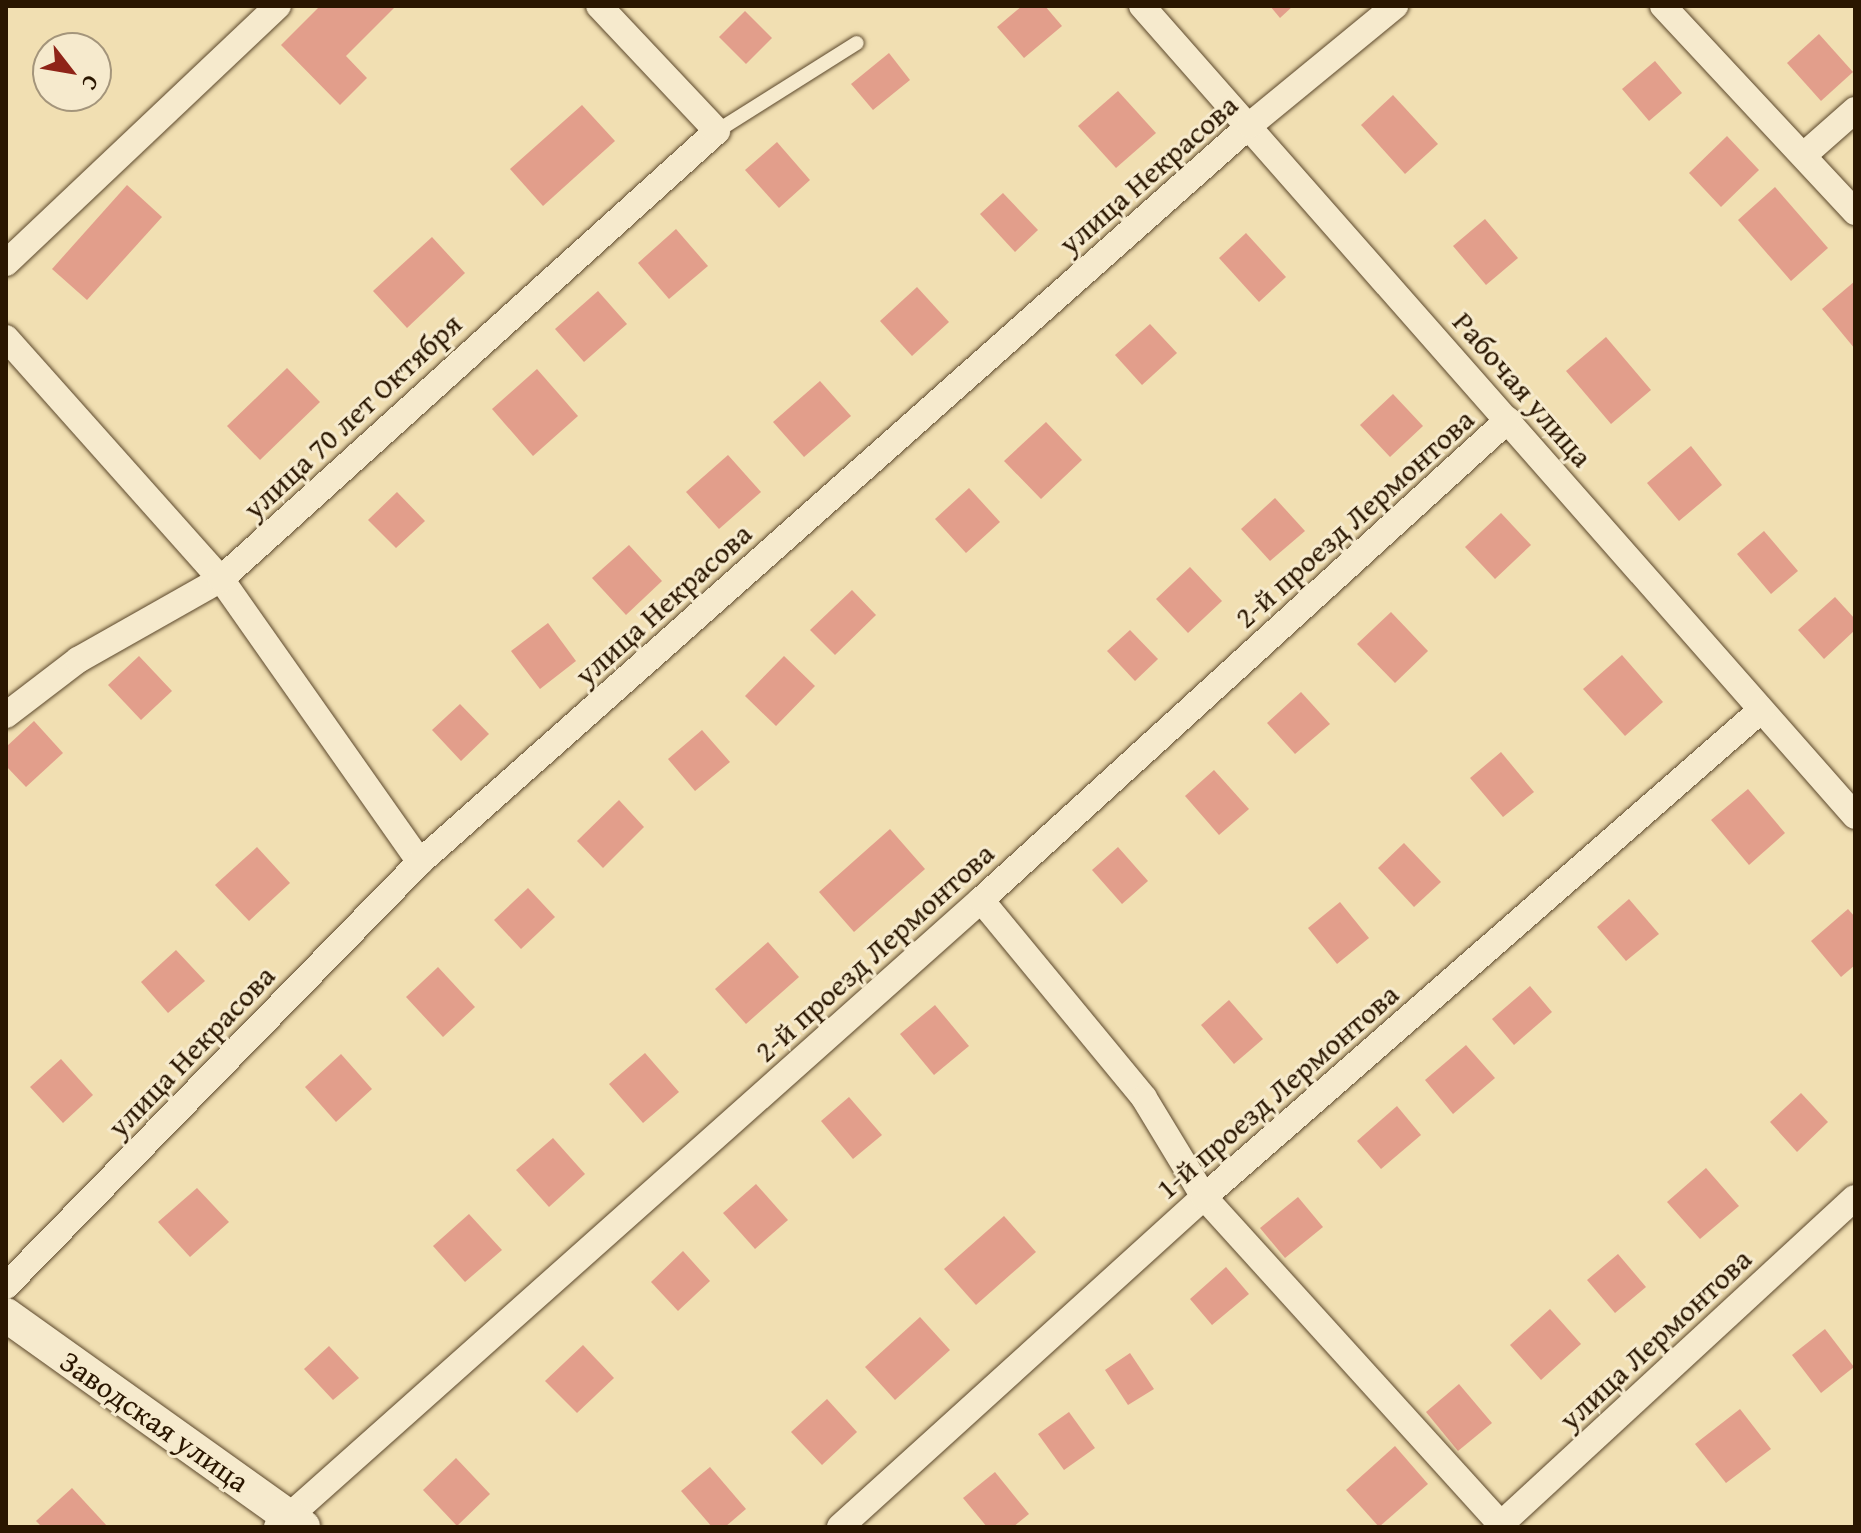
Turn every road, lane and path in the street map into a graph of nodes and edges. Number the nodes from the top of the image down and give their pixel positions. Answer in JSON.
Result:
{"nodes":[{"id":1,"x":278,"y":6,"type":"edge"},
{"id":2,"x":599,"y":6,"type":"edge"},
{"id":3,"x":1142,"y":6,"type":"edge"},
{"id":4,"x":1395,"y":6,"type":"edge"},
{"id":5,"x":1663,"y":6,"type":"edge"},
{"id":6,"x":857,"y":43,"type":"dead end"},
{"id":7,"x":1855,"y":110,"type":"edge"},
{"id":8,"x":1250,"y":125,"type":"junction"},
{"id":9,"x":717,"y":131,"type":"junction"},
{"id":10,"x":1804,"y":155,"type":"junction"},
{"id":11,"x":1855,"y":212,"type":"edge"},
{"id":12,"x":6,"y":263,"type":"edge"},
{"id":13,"x":6,"y":338,"type":"edge"},
{"id":14,"x":1508,"y":420,"type":"junction"},
{"id":15,"x":221,"y":579,"type":"junction"},
{"id":16,"x":1761,"y":710,"type":"junction"},
{"id":17,"x":6,"y":715,"type":"edge"},
{"id":18,"x":1855,"y":816,"type":"edge"},
{"id":19,"x":420,"y":862,"type":"junction"},
{"id":20,"x":981,"y":900,"type":"junction"},
{"id":21,"x":1204,"y":1197,"type":"junction"},
{"id":22,"x":1855,"y":1198,"type":"edge"},
{"id":23,"x":6,"y":1286,"type":"edge"},
{"id":24,"x":6,"y":1315,"type":"edge"},
{"id":25,"x":290,"y":1523,"type":"edge"},
{"id":26,"x":1500,"y":1526,"type":"edge"},
{"id":27,"x":840,"y":1527,"type":"edge"}],
"edges":[{"from":1,"to":12,"type":"street"},
{"from":2,"to":9,"type":"street"},
{"from":3,"to":8,"type":"street","name":"Рабочая улица"},
{"from":4,"to":8,"type":"street","name":"улица Некрасова"},
{"from":5,"to":10,"type":"street"},
{"from":6,"to":9,"type":"lane"},
{"from":7,"to":10,"type":"street"},
{"from":8,"to":14,"type":"street","name":"Рабочая улица"},
{"from":8,"to":19,"type":"street","name":"улица Некрасова"},
{"from":9,"to":15,"type":"street","name":"улица 70 лет Октября"},
{"from":10,"to":11,"type":"street"},
{"from":13,"to":15,"type":"street"},
{"from":14,"to":16,"type":"street","name":"Рабочая улица"},
{"from":14,"to":20,"type":"street","name":"2-й проезд Лермонтова"},
{"from":15,"to":17,"type":"street","name":"улица 70 лет Октября"},
{"from":15,"to":19,"type":"street"},
{"from":16,"to":18,"type":"street","name":"Рабочая улица"},
{"from":16,"to":21,"type":"street","name":"1-й проезд Лермонтова"},
{"from":19,"to":23,"type":"street","name":"улица Некрасова"},
{"from":20,"to":21,"type":"street"},
{"from":20,"to":25,"type":"street","name":"2-й проезд Лермонтова"},
{"from":21,"to":26,"type":"street"},
{"from":21,"to":27,"type":"street","name":"1-й проезд Лермонтова"},
{"from":22,"to":26,"type":"street","name":"улица Лермонтова"},
{"from":24,"to":25,"type":"street","name":"Заводская улица"}]}
